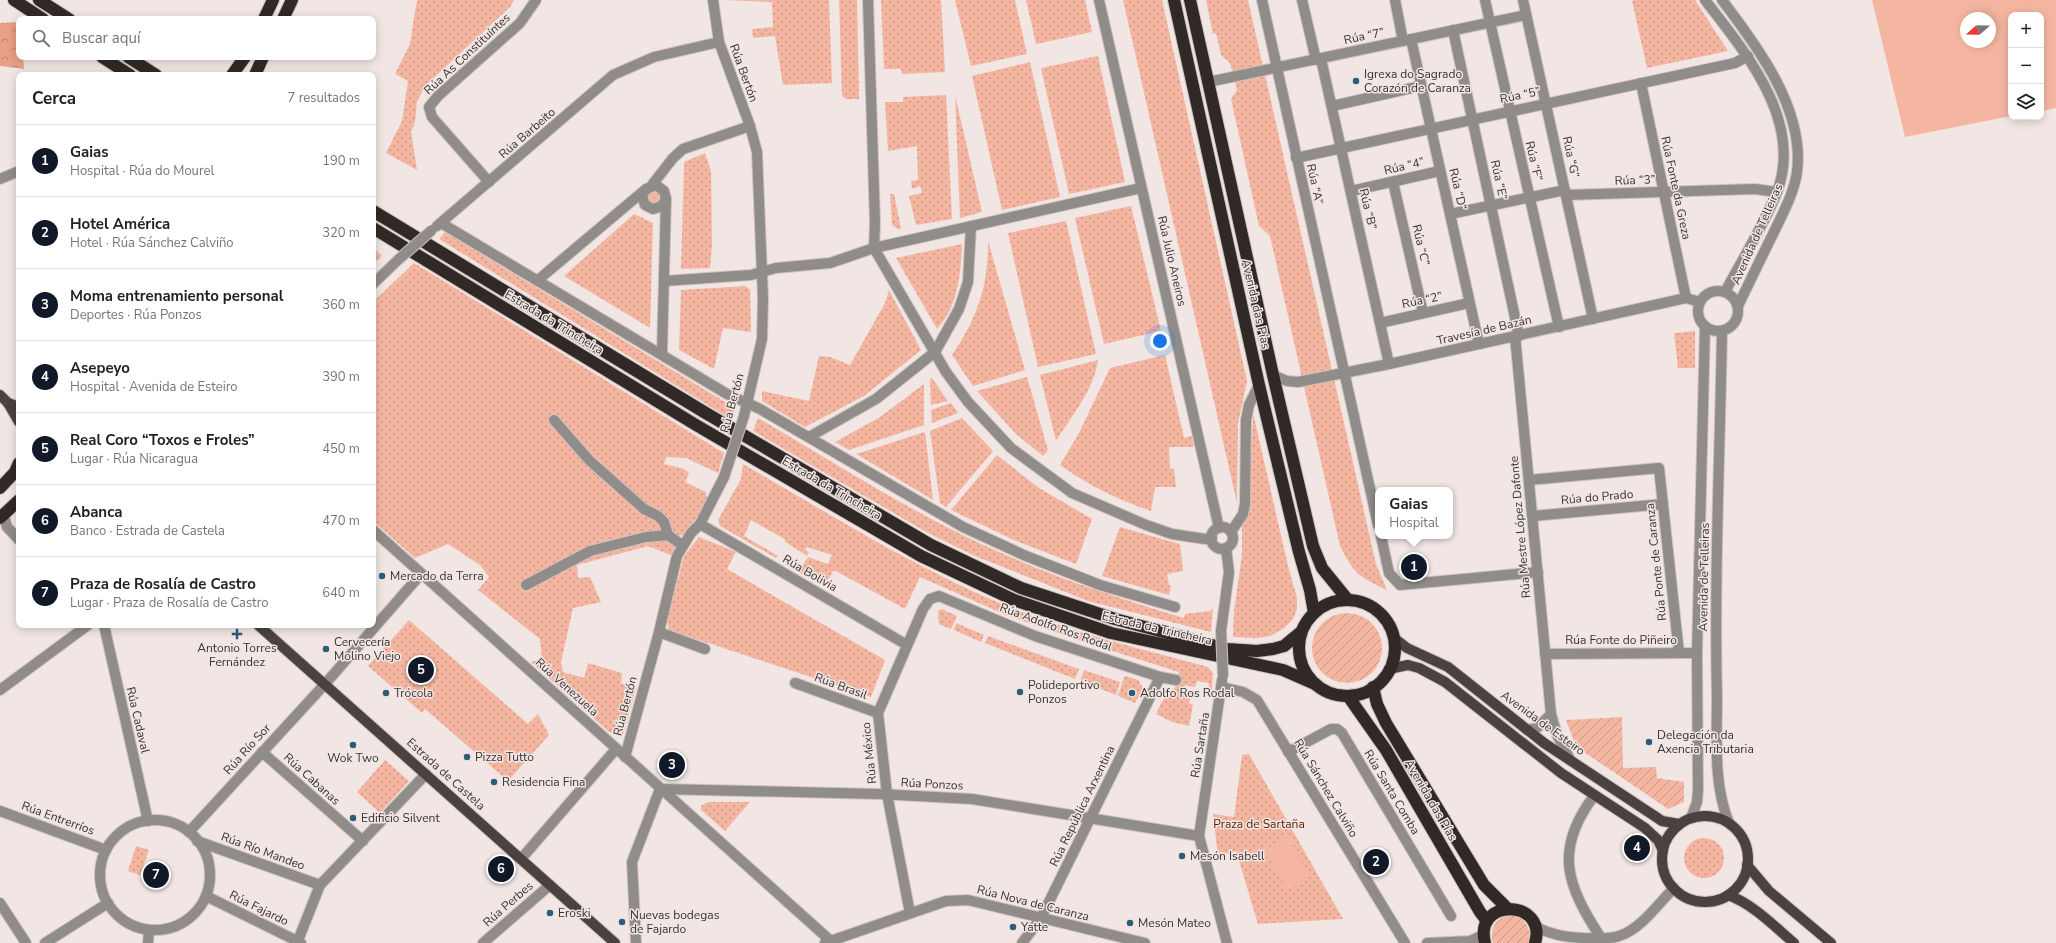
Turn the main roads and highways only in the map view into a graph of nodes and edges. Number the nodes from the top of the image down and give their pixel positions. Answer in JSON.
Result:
{"nodes":[{"id":1,"x":14,"y":0,"type":"edge"},
{"id":2,"x":39,"y":0,"type":"edge"},
{"id":3,"x":274,"y":0,"type":"edge"},
{"id":4,"x":292,"y":0,"type":"edge"},
{"id":5,"x":1174,"y":0,"type":"edge"},
{"id":6,"x":1190,"y":0,"type":"edge"},
{"id":7,"x":38,"y":16,"type":"edge"},
{"id":8,"x":64,"y":16,"type":"edge"},
{"id":9,"x":266,"y":16,"type":"edge"},
{"id":10,"x":284,"y":16,"type":"edge"},
{"id":11,"x":107,"y":60,"type":"edge"},
{"id":12,"x":133,"y":60,"type":"edge"},
{"id":13,"x":243,"y":60,"type":"edge"},
{"id":14,"x":262,"y":60,"type":"edge"},
{"id":15,"x":125,"y":72,"type":"edge"},
{"id":16,"x":151,"y":72,"type":"edge"},
{"id":17,"x":234,"y":72,"type":"edge"},
{"id":18,"x":256,"y":72,"type":"edge"},
{"id":19,"x":376,"y":213,"type":"edge"},
{"id":20,"x":376,"y":230,"type":"edge"},
{"id":21,"x":0,"y":395,"type":"edge"},
{"id":22,"x":8,"y":403,"type":"junction"},
{"id":23,"x":16,"y":406,"type":"edge"},
{"id":24,"x":16,"y":417,"type":"edge"},
{"id":25,"x":16,"y":470,"type":"edge"},
{"id":26,"x":0,"y":488,"type":"edge"},
{"id":27,"x":16,"y":504,"type":"edge"},
{"id":28,"x":3,"y":524,"type":"edge"},
{"id":29,"x":1348,"y":600,"type":"junction"},
{"id":30,"x":1314,"y":613,"type":"junction"},
{"id":31,"x":261,"y":628,"type":"edge"},
{"id":32,"x":1302,"y":632,"type":"junction"},
{"id":33,"x":1394,"y":638,"type":"junction"},
{"id":34,"x":1389,"y":669,"type":"junction"},
{"id":35,"x":1315,"y":684,"type":"junction"},
{"id":36,"x":1373,"y":687,"type":"junction"},
{"id":37,"x":1348,"y":696,"type":"junction"},
{"id":38,"x":1679,"y":824,"type":"junction"},
{"id":39,"x":1662,"y":851,"type":"junction"},
{"id":40,"x":1748,"y":865,"type":"junction"},
{"id":41,"x":1728,"y":895,"type":"junction"},
{"id":42,"x":1507,"y":908,"type":"junction"},
{"id":43,"x":1487,"y":921,"type":"junction"},
{"id":44,"x":1536,"y":937,"type":"edge"},
{"id":45,"x":1478,"y":941,"type":"edge"},
{"id":46,"x":615,"y":943,"type":"edge"},
{"id":47,"x":1794,"y":943,"type":"edge"},
{"id":48,"x":1831,"y":943,"type":"edge"}],
"edges":[{"from":1,"to":7,"type":"highway"},
{"from":2,"to":8,"type":"highway"},
{"from":3,"to":9,"type":"highway"},
{"from":4,"to":10,"type":"highway"},
{"from":5,"to":30,"type":"highway","name":"Avenida das Pías"},
{"from":6,"to":29,"type":"highway","name":"Avenida das Pías"},
{"from":11,"to":15,"type":"highway"},
{"from":12,"to":16,"type":"highway"},
{"from":13,"to":17,"type":"highway"},
{"from":14,"to":18,"type":"highway"},
{"from":19,"to":32,"type":"highway","name":"Estrada da Trincheira"},
{"from":20,"to":35,"type":"highway","name":"Estrada da Trincheira"},
{"from":21,"to":22,"type":"main road"},
{"from":22,"to":23,"type":"main road"},
{"from":22,"to":24,"type":"main road"},
{"from":25,"to":26,"type":"highway"},
{"from":27,"to":28,"type":"highway"},
{"from":29,"to":30,"type":"highway"},
{"from":29,"to":33,"type":"highway"},
{"from":30,"to":32,"type":"highway"},
{"from":31,"to":46,"type":"main road","name":"Estrada de Castela"},
{"from":32,"to":35,"type":"highway"},
{"from":33,"to":34,"type":"highway"},
{"from":33,"to":38,"type":"main road","name":"Avenida de Esteiro"},
{"from":34,"to":36,"type":"highway"},
{"from":34,"to":39,"type":"main road"},
{"from":35,"to":37,"type":"highway"},
{"from":36,"to":37,"type":"highway"},
{"from":36,"to":42,"type":"highway","name":"Avenida das Pías"},
{"from":37,"to":43,"type":"highway","name":"Avenida das Pías"},
{"from":38,"to":39,"type":"main road"},
{"from":38,"to":40,"type":"main road"},
{"from":39,"to":41,"type":"main road"},
{"from":40,"to":41,"type":"main road"},
{"from":40,"to":48,"type":"main road"},
{"from":41,"to":47,"type":"main road"},
{"from":42,"to":43,"type":"highway"},
{"from":42,"to":44,"type":"highway"},
{"from":43,"to":45,"type":"highway"}]}
